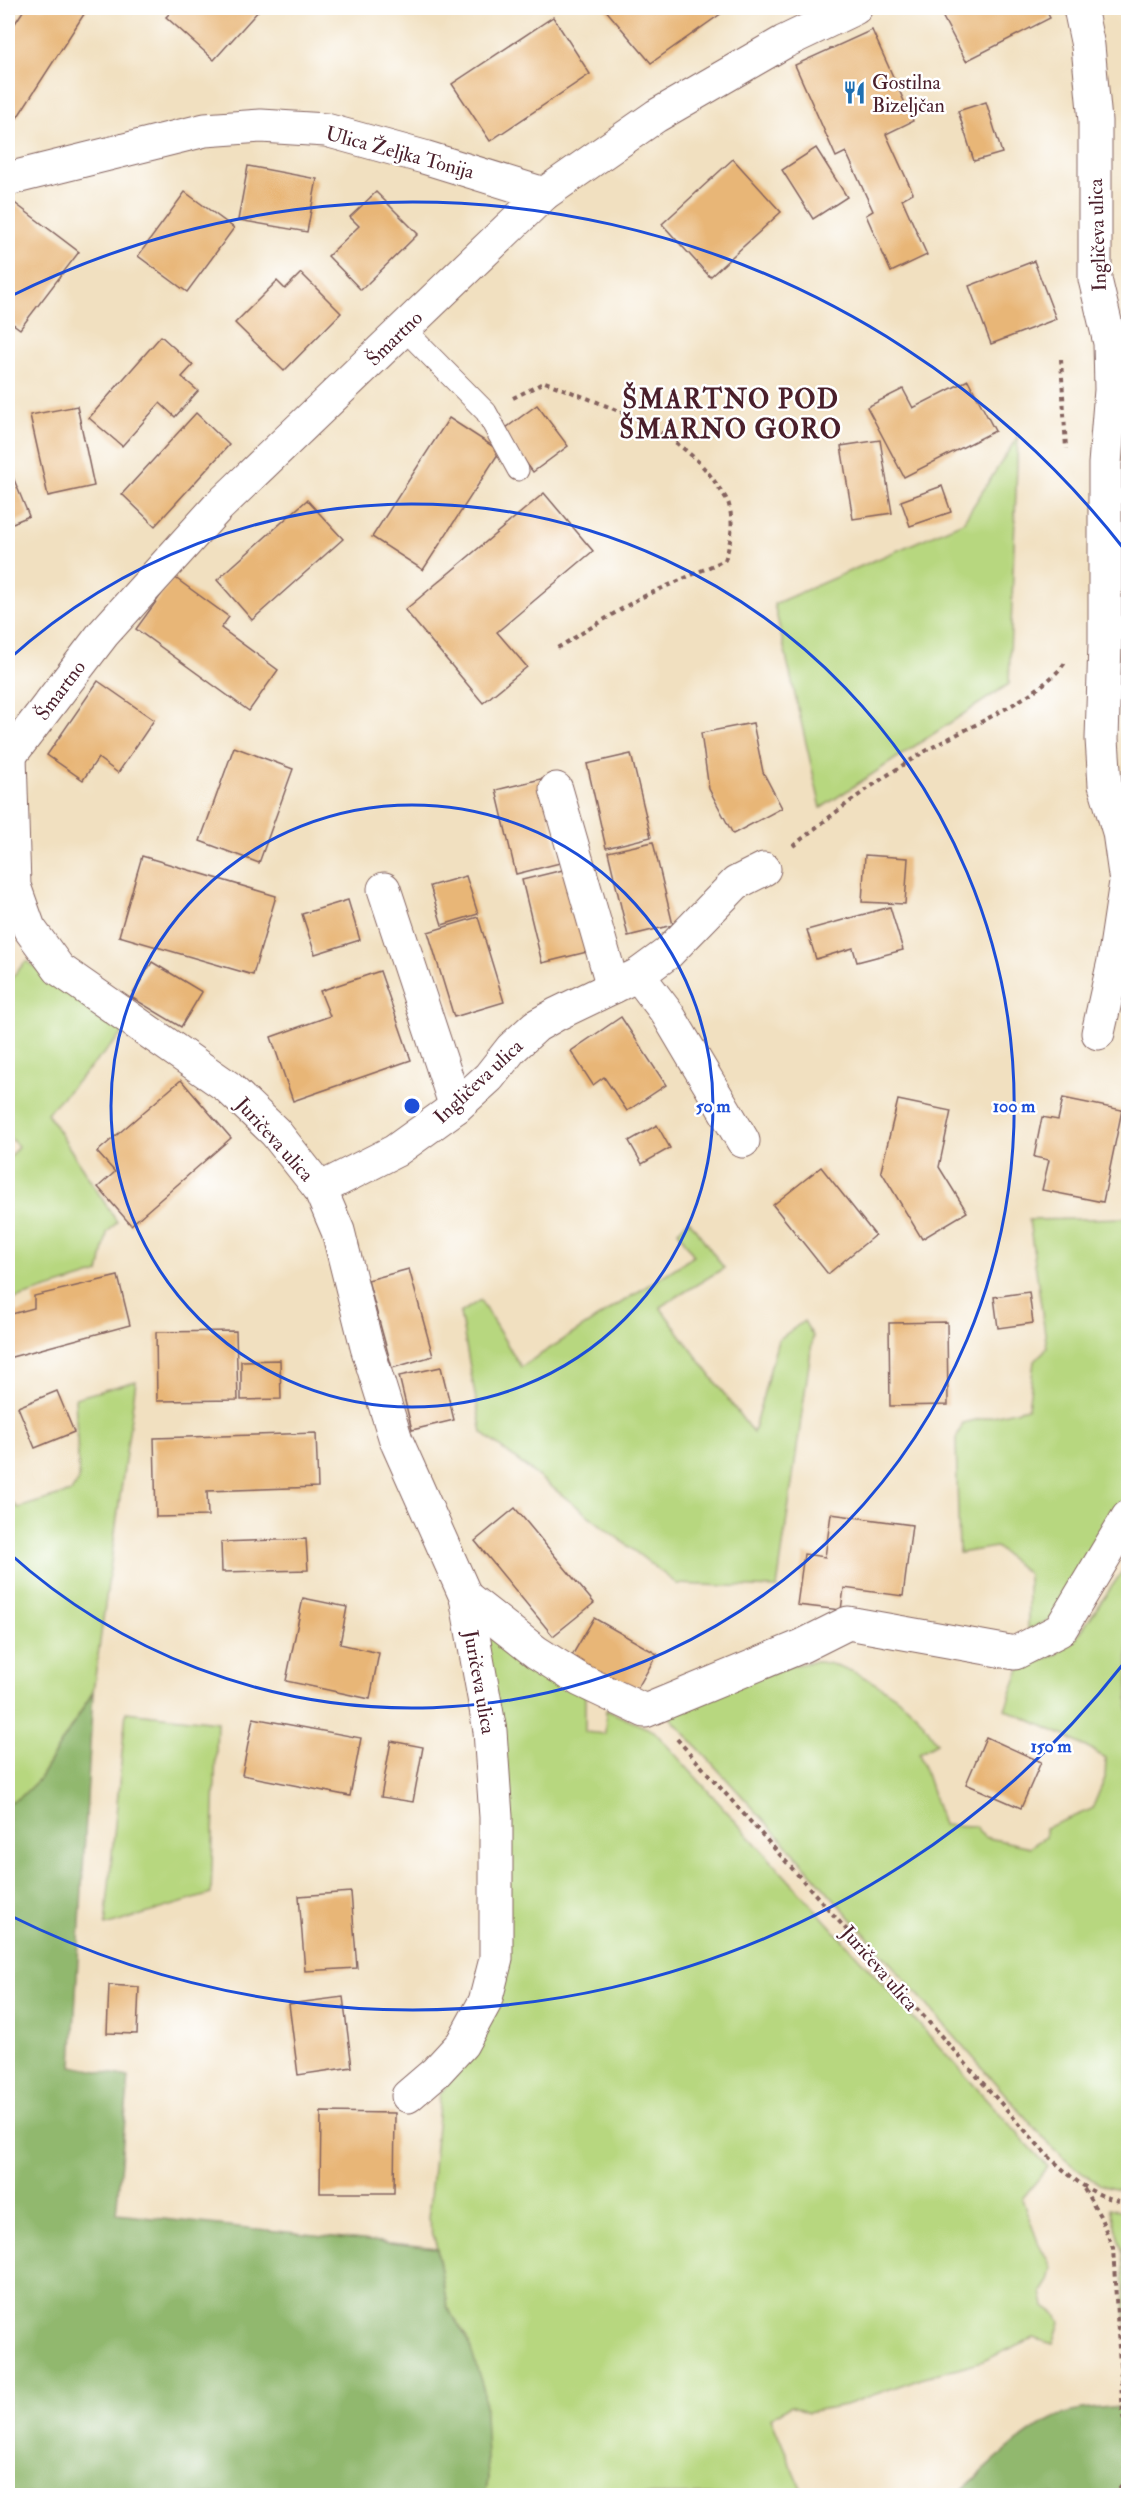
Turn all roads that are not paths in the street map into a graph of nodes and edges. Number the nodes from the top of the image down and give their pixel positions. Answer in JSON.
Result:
{"nodes":[{"id":1,"x":855,"y":8,"type":"edge"},
{"id":2,"x":1080,"y":8,"type":"edge"},
{"id":3,"x":8,"y":179,"type":"edge"},
{"id":4,"x":544,"y":194,"type":"junction"},
{"id":5,"x":404,"y":329,"type":"junction"},
{"id":6,"x":518,"y":470,"type":"dead end"},
{"id":7,"x":9,"y":757,"type":"edge"},
{"id":8,"x":556,"y":789,"type":"dead end"},
{"id":9,"x":764,"y":869,"type":"road end"},
{"id":10,"x":384,"y":890,"type":"dead end"},
{"id":11,"x":625,"y":981,"type":"junction"},
{"id":12,"x":1098,"y":1033,"type":"dead end"},
{"id":13,"x":456,"y":1107,"type":"junction"},
{"id":14,"x":743,"y":1141,"type":"dead end"},
{"id":15,"x":320,"y":1189,"type":"junction"},
{"id":16,"x":1128,"y":1516,"type":"edge"},
{"id":17,"x":466,"y":1597,"type":"junction"},
{"id":18,"x":408,"y":2096,"type":"dead end"}],
"edges":[{"from":1,"to":4,"type":"street","name":"Šmartno"},
{"from":2,"to":12,"type":"street","name":"Ingličeva ulica"},
{"from":3,"to":4,"type":"street","name":"Ulica Željka Tonija"},
{"from":4,"to":5,"type":"street","name":"Šmartno"},
{"from":5,"to":6,"type":"lane"},
{"from":5,"to":7,"type":"street","name":"Šmartno"},
{"from":7,"to":15,"type":"street","name":"Juričeva ulica"},
{"from":8,"to":11,"type":"street"},
{"from":9,"to":11,"type":"street","name":"Ingličeva ulica"},
{"from":10,"to":13,"type":"street"},
{"from":11,"to":13,"type":"street","name":"Ingličeva ulica"},
{"from":11,"to":14,"type":"street"},
{"from":13,"to":15,"type":"street","name":"Ingličeva ulica"},
{"from":15,"to":17,"type":"street","name":"Juričeva ulica"},
{"from":16,"to":17,"type":"street","name":"Juričeva ulica"},
{"from":17,"to":18,"type":"street","name":"Juričeva ulica"}]}
